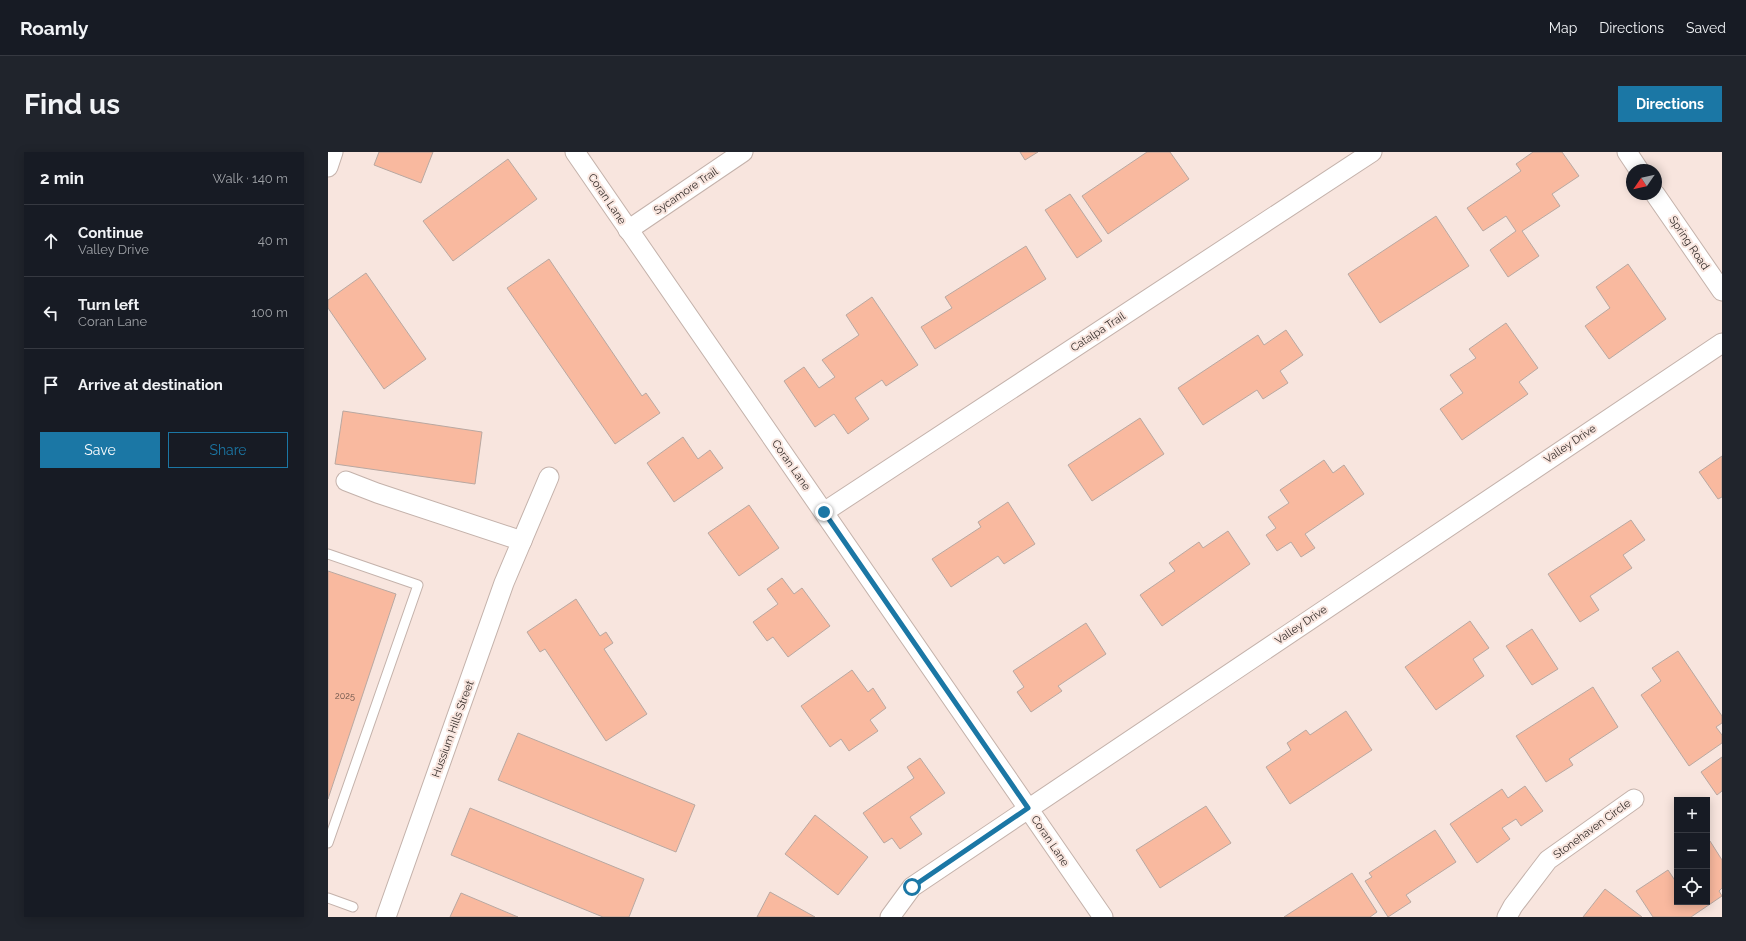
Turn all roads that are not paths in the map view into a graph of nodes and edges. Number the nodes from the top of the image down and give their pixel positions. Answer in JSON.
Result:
{"nodes":[{"id":1,"x":333,"y":152,"type":"edge"},
{"id":2,"x":575,"y":152,"type":"edge"},
{"id":3,"x":744,"y":152,"type":"edge"},
{"id":4,"x":1372,"y":152,"type":"edge"},
{"id":5,"x":1626,"y":152,"type":"edge"},
{"id":6,"x":1635,"y":164,"type":"edge"},
{"id":7,"x":328,"y":167,"type":"edge"},
{"id":8,"x":1659,"y":200,"type":"edge"},
{"id":9,"x":628,"y":230,"type":"junction"},
{"id":10,"x":1722,"y":291,"type":"edge"},
{"id":11,"x":1722,"y":343,"type":"edge"},
{"id":12,"x":549,"y":477,"type":"dead end"},
{"id":13,"x":346,"y":482,"type":"dead end"},
{"id":14,"x":824,"y":512,"type":"junction"},
{"id":15,"x":522,"y":541,"type":"junction"},
{"id":16,"x":328,"y":554,"type":"edge"},
{"id":17,"x":1634,"y":799,"type":"dead end"},
{"id":18,"x":1028,"y":808,"type":"junction"},
{"id":19,"x":328,"y":843,"type":"edge"},
{"id":20,"x":328,"y":898,"type":"edge"},
{"id":21,"x":353,"y":907,"type":"dead end"},
{"id":22,"x":386,"y":917,"type":"edge"},
{"id":23,"x":890,"y":917,"type":"edge"},
{"id":24,"x":1103,"y":917,"type":"edge"},
{"id":25,"x":1507,"y":917,"type":"edge"}],
"edges":[{"from":1,"to":7,"type":"street"},
{"from":2,"to":9,"type":"street","name":"Coran Lane"},
{"from":3,"to":9,"type":"street","name":"Sycamore Trail"},
{"from":4,"to":14,"type":"street","name":"Catalpa Trail"},
{"from":5,"to":6,"type":"street"},
{"from":8,"to":10,"type":"street","name":"Spring Road"},
{"from":9,"to":14,"type":"street","name":"Coran Lane"},
{"from":11,"to":18,"type":"street","name":"Valley Drive"},
{"from":12,"to":15,"type":"street","name":"Hussium Hills Street"},
{"from":13,"to":15,"type":"street"},
{"from":14,"to":18,"type":"street","name":"Coran Lane"},
{"from":15,"to":22,"type":"street","name":"Hussium Hills Street"},
{"from":16,"to":19,"type":"lane"},
{"from":17,"to":25,"type":"street","name":"Stonehaven Circle"},
{"from":18,"to":23,"type":"street","name":"Valley Drive"},
{"from":18,"to":24,"type":"street","name":"Coran Lane"},
{"from":20,"to":21,"type":"lane"}]}
